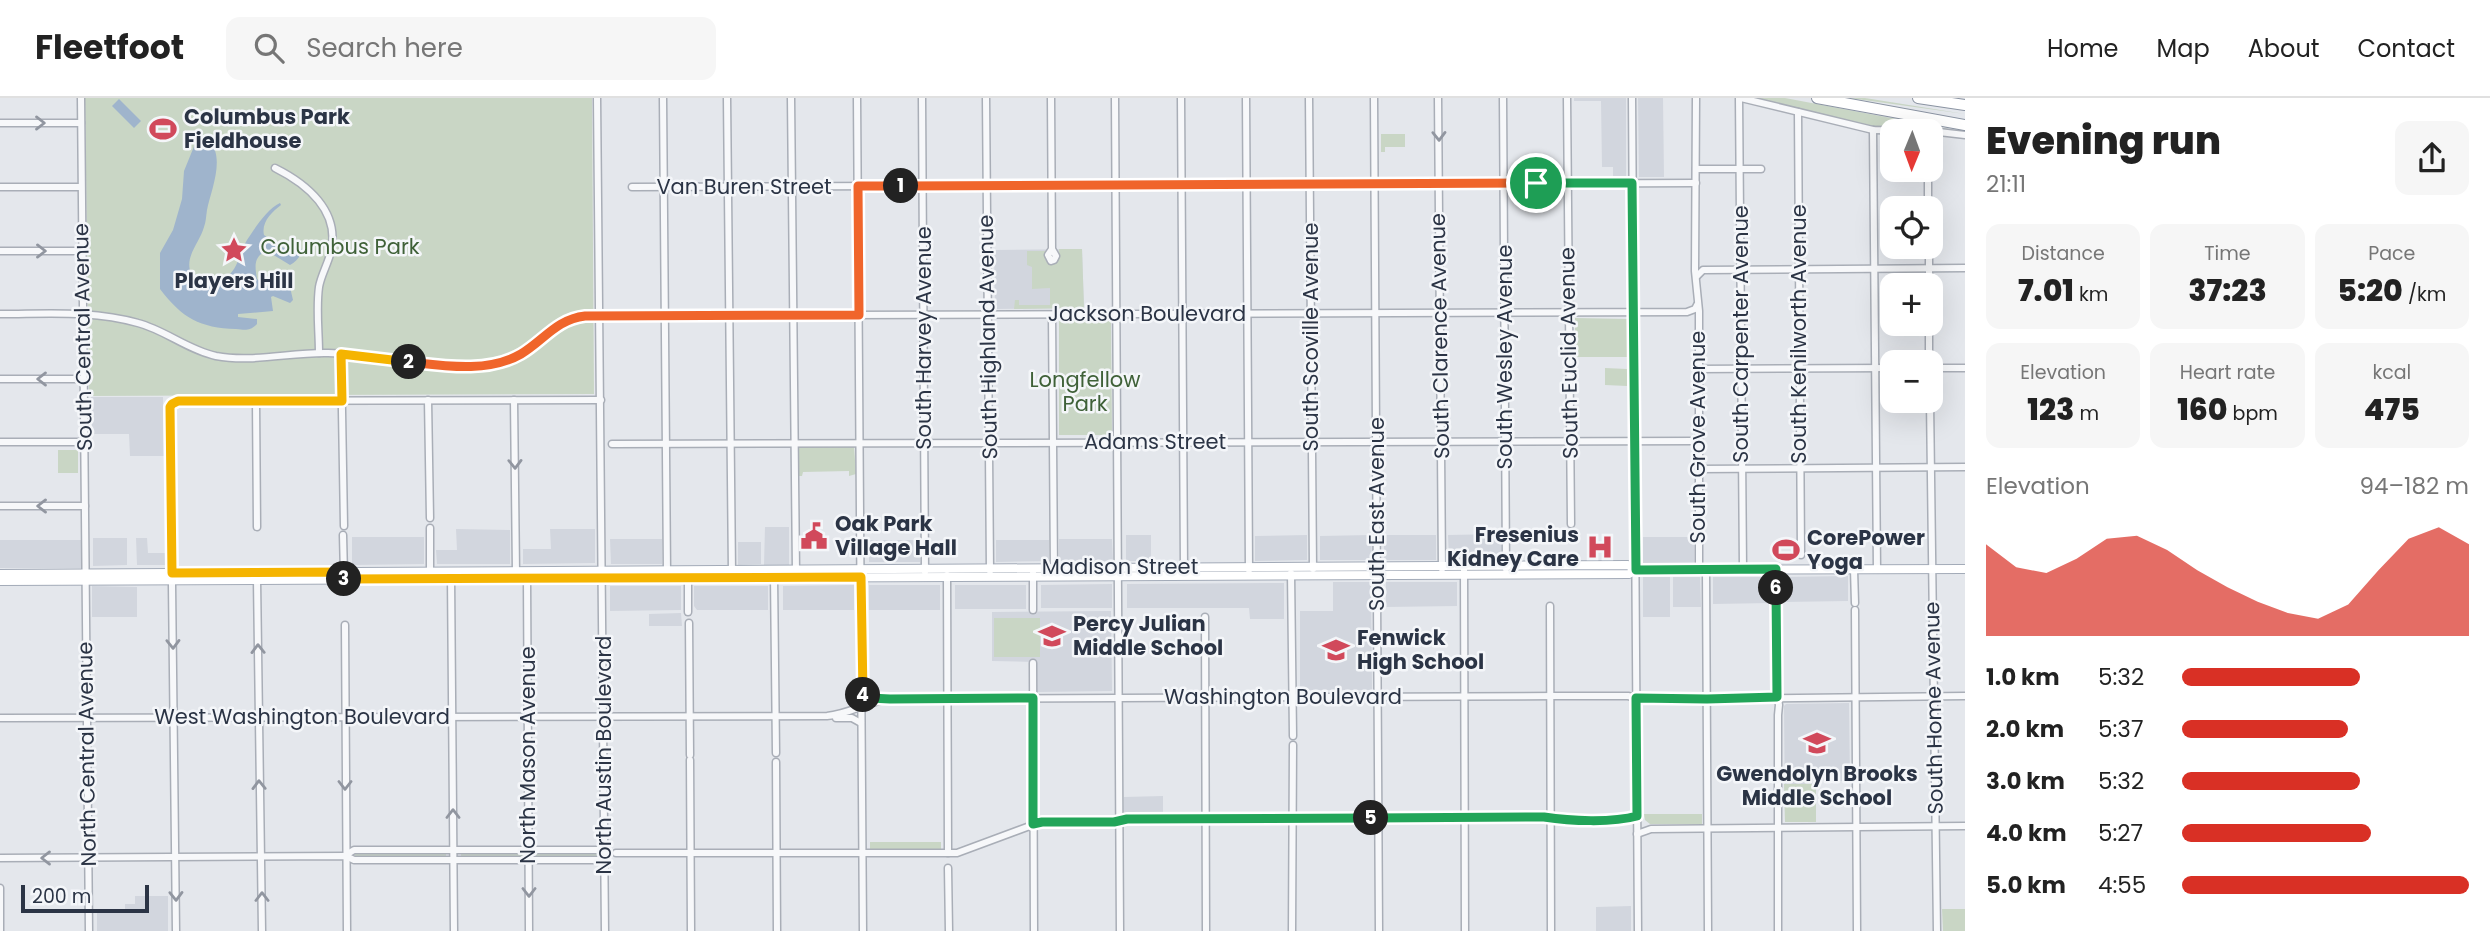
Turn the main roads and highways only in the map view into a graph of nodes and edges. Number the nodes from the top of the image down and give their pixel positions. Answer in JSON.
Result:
{"nodes":[{"id":1,"x":1817,"y":98,"type":"edge"},
{"id":2,"x":1918,"y":98,"type":"edge"},
{"id":3,"x":1965,"y":105,"type":"edge"},
{"id":4,"x":1910,"y":115,"type":"junction"},
{"id":5,"x":1965,"y":118,"type":"edge"},
{"id":6,"x":1965,"y":125,"type":"edge"},
{"id":7,"x":1965,"y":569,"type":"edge"},
{"id":8,"x":0,"y":574,"type":"edge"},
{"id":9,"x":516,"y":575,"type":"junction"},
{"id":10,"x":602,"y":575,"type":"junction"},
{"id":11,"x":344,"y":576,"type":"junction"},
{"id":12,"x":86,"y":577,"type":"junction"},
{"id":13,"x":172,"y":577,"type":"junction"},
{"id":14,"x":0,"y":580,"type":"edge"}],
"edges":[{"from":1,"to":4,"type":"highway"},
{"from":2,"to":3,"type":"highway"},
{"from":4,"to":5,"type":"highway"},
{"from":4,"to":6,"type":"highway"},
{"from":7,"to":10,"type":"main road","name":"Madison Street"},
{"from":8,"to":12,"type":"main road"},
{"from":9,"to":10,"type":"main road"},
{"from":9,"to":10,"type":"main road"},
{"from":9,"to":11,"type":"main road"},
{"from":11,"to":13,"type":"main road"},
{"from":11,"to":13,"type":"main road"},
{"from":12,"to":13,"type":"main road"},
{"from":12,"to":14,"type":"main road"}]}
